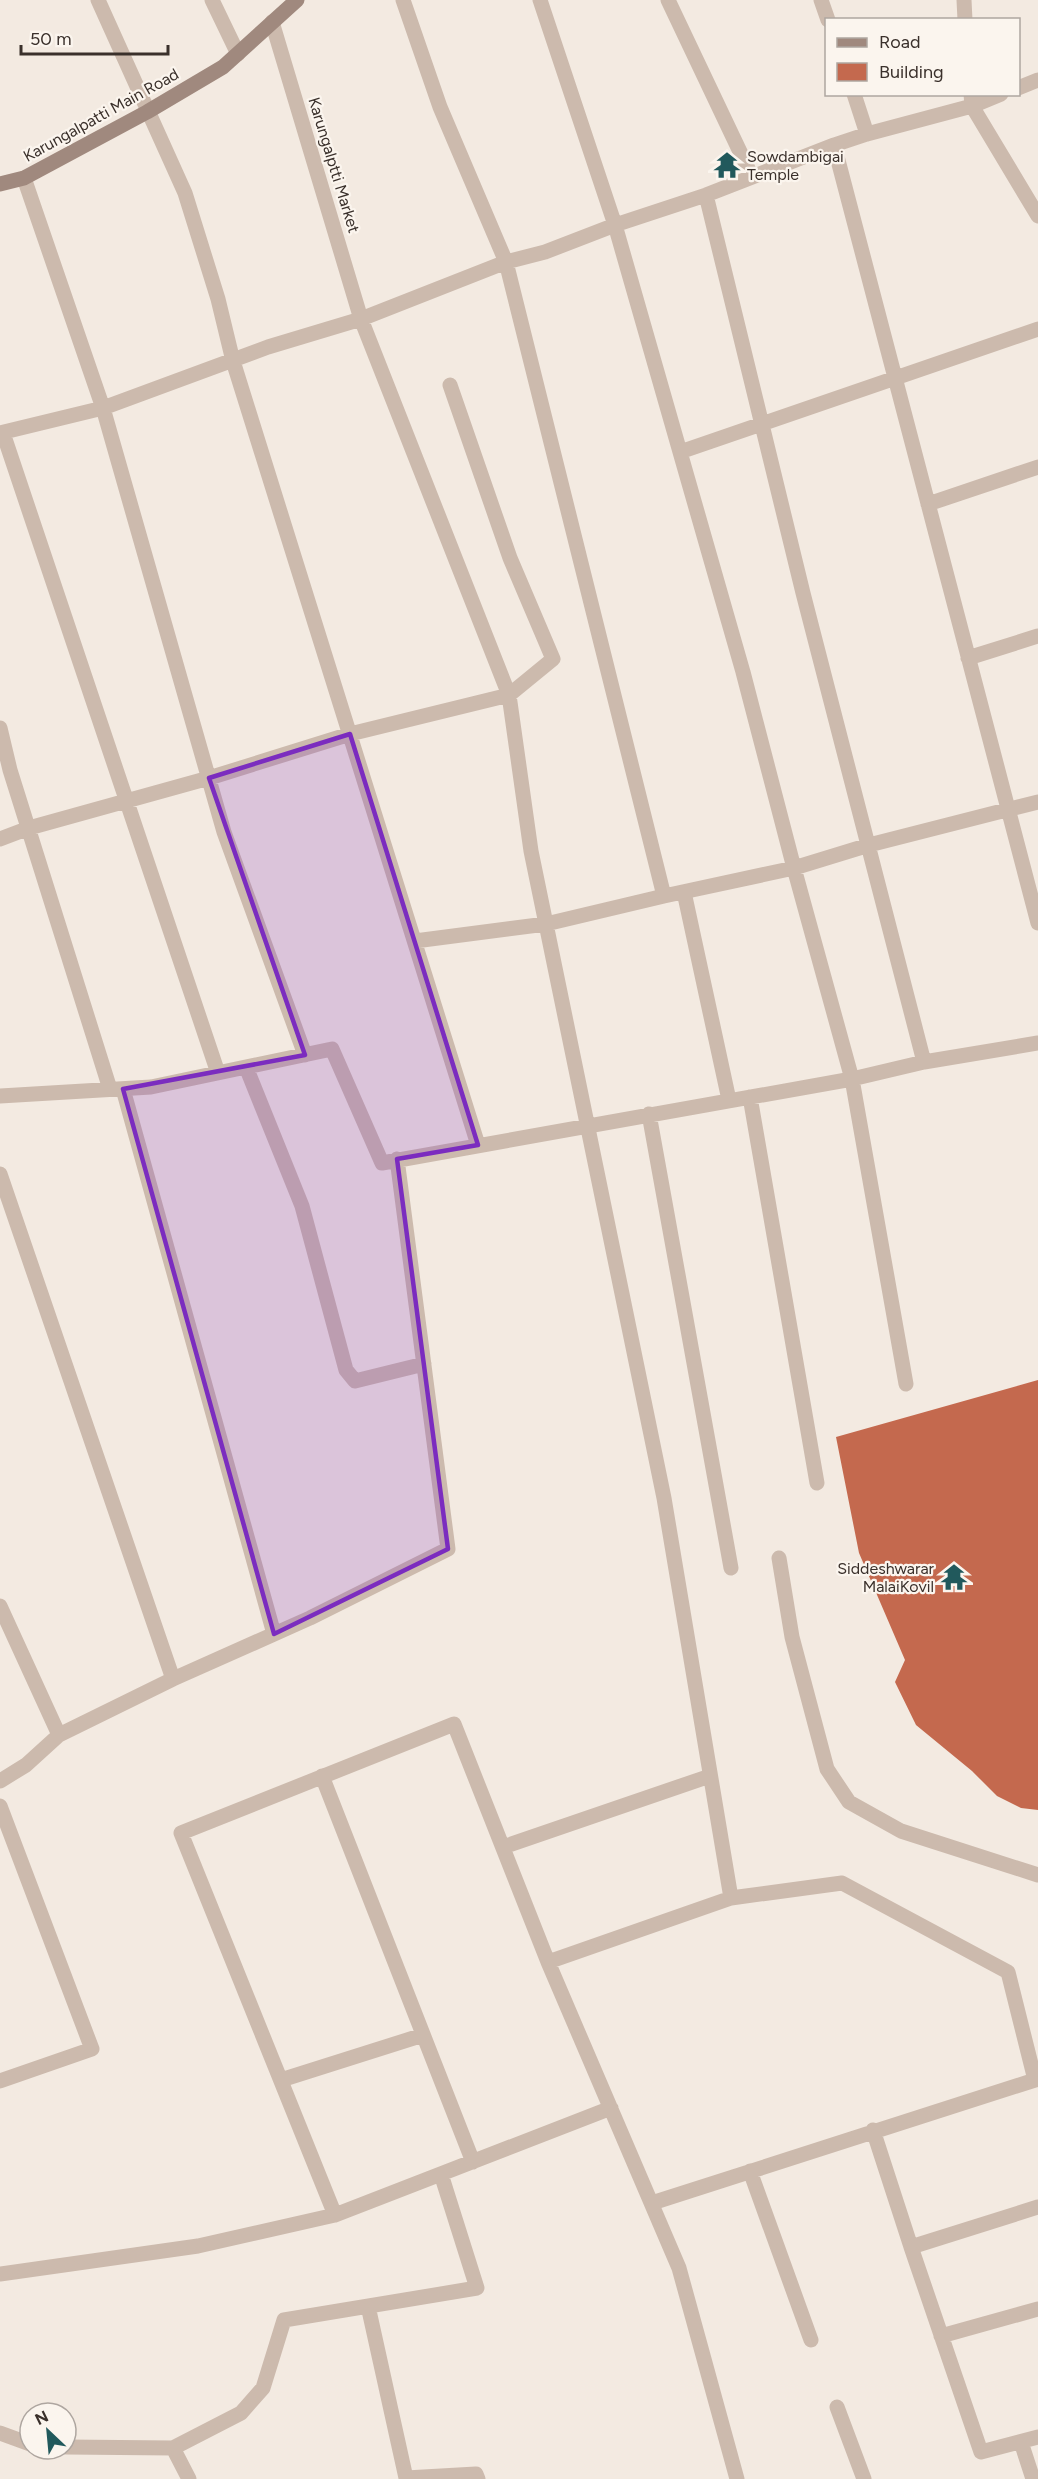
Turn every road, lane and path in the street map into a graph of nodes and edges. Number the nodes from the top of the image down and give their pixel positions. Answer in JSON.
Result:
{"nodes":[{"id":1,"x":98,"y":0,"type":"edge"},
{"id":2,"x":212,"y":0,"type":"edge"},
{"id":3,"x":297,"y":0,"type":"edge"},
{"id":4,"x":403,"y":0,"type":"edge"},
{"id":5,"x":540,"y":0,"type":"edge"},
{"id":6,"x":668,"y":0,"type":"edge"},
{"id":7,"x":821,"y":0,"type":"edge"},
{"id":8,"x":964,"y":0,"type":"edge"},
{"id":9,"x":827,"y":18,"type":"edge"},
{"id":10,"x":965,"y":18,"type":"edge"},
{"id":11,"x":272,"y":22,"type":"junction"},
{"id":12,"x":238,"y":54,"type":"junction"},
{"id":13,"x":1038,"y":80,"type":"edge"},
{"id":14,"x":1020,"y":87,"type":"edge"},
{"id":15,"x":855,"y":96,"type":"edge"},
{"id":16,"x":991,"y":96,"type":"edge"},
{"id":17,"x":971,"y":100,"type":"edge"},
{"id":18,"x":147,"y":112,"type":"junction"},
{"id":19,"x":867,"y":134,"type":"junction"},
{"id":20,"x":834,"y":145,"type":"junction"},
{"id":21,"x":752,"y":177,"type":"junction"},
{"id":22,"x":24,"y":178,"type":"junction"},
{"id":23,"x":0,"y":184,"type":"edge"},
{"id":24,"x":706,"y":195,"type":"junction"},
{"id":25,"x":1038,"y":216,"type":"edge"},
{"id":26,"x":615,"y":225,"type":"junction"},
{"id":27,"x":506,"y":262,"type":"junction"},
{"id":28,"x":362,"y":319,"type":"junction"},
{"id":29,"x":1038,"y":329,"type":"edge"},
{"id":30,"x":233,"y":361,"type":"junction"},
{"id":31,"x":895,"y":377,"type":"junction"},
{"id":32,"x":450,"y":385,"type":"dead end"},
{"id":33,"x":103,"y":408,"type":"junction"},
{"id":34,"x":761,"y":423,"type":"junction"},
{"id":35,"x":1,"y":433,"type":"edge"},
{"id":36,"x":680,"y":452,"type":"junction"},
{"id":37,"x":1038,"y":467,"type":"edge"},
{"id":38,"x":928,"y":504,"type":"junction"},
{"id":39,"x":1038,"y":636,"type":"edge"},
{"id":40,"x":968,"y":658,"type":"junction"},
{"id":41,"x":509,"y":695,"type":"junction"},
{"id":42,"x":0,"y":728,"type":"edge"},
{"id":43,"x":350,"y":734,"type":"junction"},
{"id":44,"x":209,"y":778,"type":"junction"},
{"id":45,"x":126,"y":801,"type":"junction"},
{"id":46,"x":1038,"y":802,"type":"edge"},
{"id":47,"x":1008,"y":810,"type":"junction"},
{"id":48,"x":29,"y":828,"type":"junction"},
{"id":49,"x":0,"y":839,"type":"edge"},
{"id":50,"x":868,"y":845,"type":"junction"},
{"id":51,"x":794,"y":868,"type":"junction"},
{"id":52,"x":684,"y":892,"type":"junction"},
{"id":53,"x":664,"y":896,"type":"junction"},
{"id":54,"x":546,"y":924,"type":"junction"},
{"id":55,"x":1038,"y":924,"type":"edge"},
{"id":56,"x":415,"y":941,"type":"junction"},
{"id":57,"x":1038,"y":1043,"type":"edge"},
{"id":58,"x":305,"y":1054,"type":"junction"},
{"id":59,"x":924,"y":1062,"type":"junction"},
{"id":60,"x":246,"y":1067,"type":"junction"},
{"id":61,"x":218,"y":1073,"type":"junction"},
{"id":62,"x":852,"y":1079,"type":"junction"},
{"id":63,"x":116,"y":1089,"type":"junction"},
{"id":64,"x":0,"y":1096,"type":"edge"},
{"id":65,"x":750,"y":1097,"type":"junction"},
{"id":66,"x":729,"y":1100,"type":"junction"},
{"id":67,"x":649,"y":1114,"type":"junction"},
{"id":68,"x":587,"y":1126,"type":"junction"},
{"id":69,"x":478,"y":1145,"type":"junction"},
{"id":70,"x":397,"y":1159,"type":"junction"},
{"id":71,"x":0,"y":1174,"type":"edge"},
{"id":72,"x":424,"y":1364,"type":"junction"},
{"id":73,"x":906,"y":1384,"type":"dead end"},
{"id":74,"x":817,"y":1483,"type":"dead end"},
{"id":75,"x":779,"y":1558,"type":"dead end"},
{"id":76,"x":731,"y":1568,"type":"dead end"},
{"id":77,"x":2,"y":1614,"type":"edge"},
{"id":78,"x":274,"y":1634,"type":"junction"},
{"id":79,"x":173,"y":1679,"type":"junction"},
{"id":80,"x":59,"y":1735,"type":"junction"},
{"id":81,"x":322,"y":1776,"type":"junction"},
{"id":82,"x":710,"y":1776,"type":"junction"},
{"id":83,"x":0,"y":1781,"type":"edge"},
{"id":84,"x":0,"y":1806,"type":"edge"},
{"id":85,"x":503,"y":1846,"type":"junction"},
{"id":86,"x":1038,"y":1875,"type":"edge"},
{"id":87,"x":730,"y":1898,"type":"junction"},
{"id":88,"x":548,"y":1962,"type":"junction"},
{"id":89,"x":423,"y":2036,"type":"junction"},
{"id":90,"x":1036,"y":2079,"type":"edge"},
{"id":91,"x":281,"y":2080,"type":"junction"},
{"id":92,"x":0,"y":2081,"type":"edge"},
{"id":93,"x":611,"y":2108,"type":"junction"},
{"id":94,"x":873,"y":2130,"type":"junction"},
{"id":95,"x":473,"y":2162,"type":"junction"},
{"id":96,"x":750,"y":2171,"type":"junction"},
{"id":97,"x":441,"y":2174,"type":"junction"},
{"id":98,"x":652,"y":2203,"type":"junction"},
{"id":99,"x":1038,"y":2207,"type":"edge"},
{"id":100,"x":335,"y":2215,"type":"junction"},
{"id":101,"x":911,"y":2247,"type":"junction"},
{"id":102,"x":0,"y":2274,"type":"edge"},
{"id":103,"x":368,"y":2306,"type":"junction"},
{"id":104,"x":1038,"y":2309,"type":"edge"},
{"id":105,"x":941,"y":2336,"type":"junction"},
{"id":106,"x":811,"y":2340,"type":"dead end"},
{"id":107,"x":837,"y":2407,"type":"dead end"},
{"id":108,"x":0,"y":2433,"type":"edge"},
{"id":109,"x":1038,"y":2438,"type":"edge"},
{"id":110,"x":18,"y":2440,"type":"edge"},
{"id":111,"x":1021,"y":2442,"type":"junction"},
{"id":112,"x":78,"y":2447,"type":"edge"},
{"id":113,"x":173,"y":2448,"type":"junction"},
{"id":114,"x":189,"y":2479,"type":"edge"},
{"id":115,"x":478,"y":2479,"type":"edge"},
{"id":116,"x":737,"y":2479,"type":"edge"},
{"id":117,"x":864,"y":2479,"type":"edge"},
{"id":118,"x":1033,"y":2479,"type":"edge"}],
"edges":[{"from":1,"to":18,"type":"street"},
{"from":2,"to":12,"type":"street"},
{"from":3,"to":11,"type":"street","name":"Karungalpatti Main Road"},
{"from":4,"to":27,"type":"street"},
{"from":5,"to":26,"type":"street"},
{"from":6,"to":21,"type":"street"},
{"from":7,"to":9,"type":"street"},
{"from":8,"to":10,"type":"street"},
{"from":11,"to":12,"type":"street","name":"Karungalpatti Main Road"},
{"from":11,"to":28,"type":"street","name":"Karungalptti Market"},
{"from":12,"to":18,"type":"street","name":"Karungalpatti Main Road"},
{"from":13,"to":14,"type":"street"},
{"from":15,"to":19,"type":"street"},
{"from":16,"to":17,"type":"street"},
{"from":17,"to":19,"type":"street"},
{"from":17,"to":25,"type":"street"},
{"from":18,"to":22,"type":"street","name":"Karungalpatti Main Road"},
{"from":18,"to":30,"type":"street"},
{"from":19,"to":20,"type":"street"},
{"from":20,"to":21,"type":"street"},
{"from":20,"to":31,"type":"street"},
{"from":21,"to":24,"type":"street"},
{"from":22,"to":23,"type":"street","name":"Karungalpatti Main Road"},
{"from":22,"to":33,"type":"street"},
{"from":24,"to":26,"type":"street"},
{"from":24,"to":34,"type":"street"},
{"from":26,"to":27,"type":"street"},
{"from":26,"to":36,"type":"street"},
{"from":27,"to":28,"type":"street"},
{"from":27,"to":53,"type":"street"},
{"from":28,"to":30,"type":"street"},
{"from":28,"to":41,"type":"street","name":"Karungalptti Market"},
{"from":29,"to":31,"type":"street"},
{"from":30,"to":33,"type":"street"},
{"from":30,"to":43,"type":"street"},
{"from":31,"to":34,"type":"street"},
{"from":31,"to":38,"type":"street"},
{"from":32,"to":41,"type":"street"},
{"from":33,"to":35,"type":"street"},
{"from":33,"to":44,"type":"street"},
{"from":34,"to":36,"type":"street"},
{"from":34,"to":50,"type":"street"},
{"from":35,"to":45,"type":"street"},
{"from":36,"to":51,"type":"street"},
{"from":37,"to":38,"type":"street"},
{"from":38,"to":40,"type":"street"},
{"from":39,"to":40,"type":"street"},
{"from":40,"to":47,"type":"street"},
{"from":41,"to":43,"type":"street"},
{"from":41,"to":54,"type":"street","name":"Karungalptti Market"},
{"from":42,"to":48,"type":"street"},
{"from":43,"to":44,"type":"street"},
{"from":43,"to":56,"type":"street"},
{"from":44,"to":45,"type":"street"},
{"from":44,"to":58,"type":"street"},
{"from":45,"to":48,"type":"street"},
{"from":45,"to":61,"type":"street"},
{"from":46,"to":47,"type":"street"},
{"from":47,"to":50,"type":"street"},
{"from":47,"to":55,"type":"street"},
{"from":48,"to":49,"type":"street"},
{"from":48,"to":63,"type":"street"},
{"from":50,"to":51,"type":"street"},
{"from":50,"to":59,"type":"street"},
{"from":51,"to":52,"type":"street"},
{"from":51,"to":62,"type":"street"},
{"from":52,"to":53,"type":"street"},
{"from":52,"to":66,"type":"street"},
{"from":53,"to":54,"type":"street"},
{"from":54,"to":56,"type":"street"},
{"from":54,"to":68,"type":"street","name":"Karungalptti Market"},
{"from":56,"to":69,"type":"street"},
{"from":57,"to":59,"type":"street"},
{"from":58,"to":60,"type":"street"},
{"from":58,"to":70,"type":"street"},
{"from":59,"to":62,"type":"street"},
{"from":60,"to":61,"type":"street"},
{"from":60,"to":72,"type":"street"},
{"from":61,"to":63,"type":"street"},
{"from":62,"to":65,"type":"street"},
{"from":62,"to":73,"type":"street"},
{"from":63,"to":64,"type":"street"},
{"from":63,"to":78,"type":"street"},
{"from":65,"to":66,"type":"street"},
{"from":65,"to":74,"type":"street"},
{"from":66,"to":67,"type":"street"},
{"from":67,"to":68,"type":"street"},
{"from":67,"to":76,"type":"street"},
{"from":68,"to":69,"type":"street"},
{"from":68,"to":82,"type":"street","name":"Karungalptti Market"},
{"from":69,"to":70,"type":"street"},
{"from":70,"to":72,"type":"street"},
{"from":71,"to":79,"type":"street"},
{"from":72,"to":78,"type":"street"},
{"from":75,"to":86,"type":"street"},
{"from":77,"to":80,"type":"street"},
{"from":78,"to":79,"type":"street"},
{"from":79,"to":80,"type":"street"},
{"from":80,"to":83,"type":"street"},
{"from":81,"to":85,"type":"street"},
{"from":81,"to":89,"type":"street"},
{"from":81,"to":91,"type":"street"},
{"from":82,"to":85,"type":"street"},
{"from":82,"to":87,"type":"street","name":"Karungalptti Market"},
{"from":84,"to":92,"type":"street"},
{"from":85,"to":88,"type":"street"},
{"from":87,"to":88,"type":"street"},
{"from":87,"to":90,"type":"street"},
{"from":88,"to":93,"type":"street"},
{"from":89,"to":91,"type":"street"},
{"from":89,"to":95,"type":"street"},
{"from":90,"to":94,"type":"street"},
{"from":91,"to":100,"type":"street"},
{"from":93,"to":95,"type":"street"},
{"from":93,"to":98,"type":"street"},
{"from":94,"to":96,"type":"street"},
{"from":94,"to":101,"type":"street"},
{"from":95,"to":97,"type":"street"},
{"from":96,"to":98,"type":"street"},
{"from":96,"to":106,"type":"street"},
{"from":97,"to":100,"type":"street"},
{"from":97,"to":103,"type":"street"},
{"from":98,"to":116,"type":"street"},
{"from":99,"to":101,"type":"street"},
{"from":100,"to":102,"type":"street"},
{"from":101,"to":105,"type":"street"},
{"from":103,"to":113,"type":"street"},
{"from":103,"to":115,"type":"street"},
{"from":104,"to":105,"type":"street"},
{"from":105,"to":111,"type":"street"},
{"from":107,"to":117,"type":"street"},
{"from":108,"to":110,"type":"street"},
{"from":109,"to":111,"type":"street"},
{"from":111,"to":118,"type":"street"},
{"from":112,"to":113,"type":"street"},
{"from":113,"to":114,"type":"street"}]}
